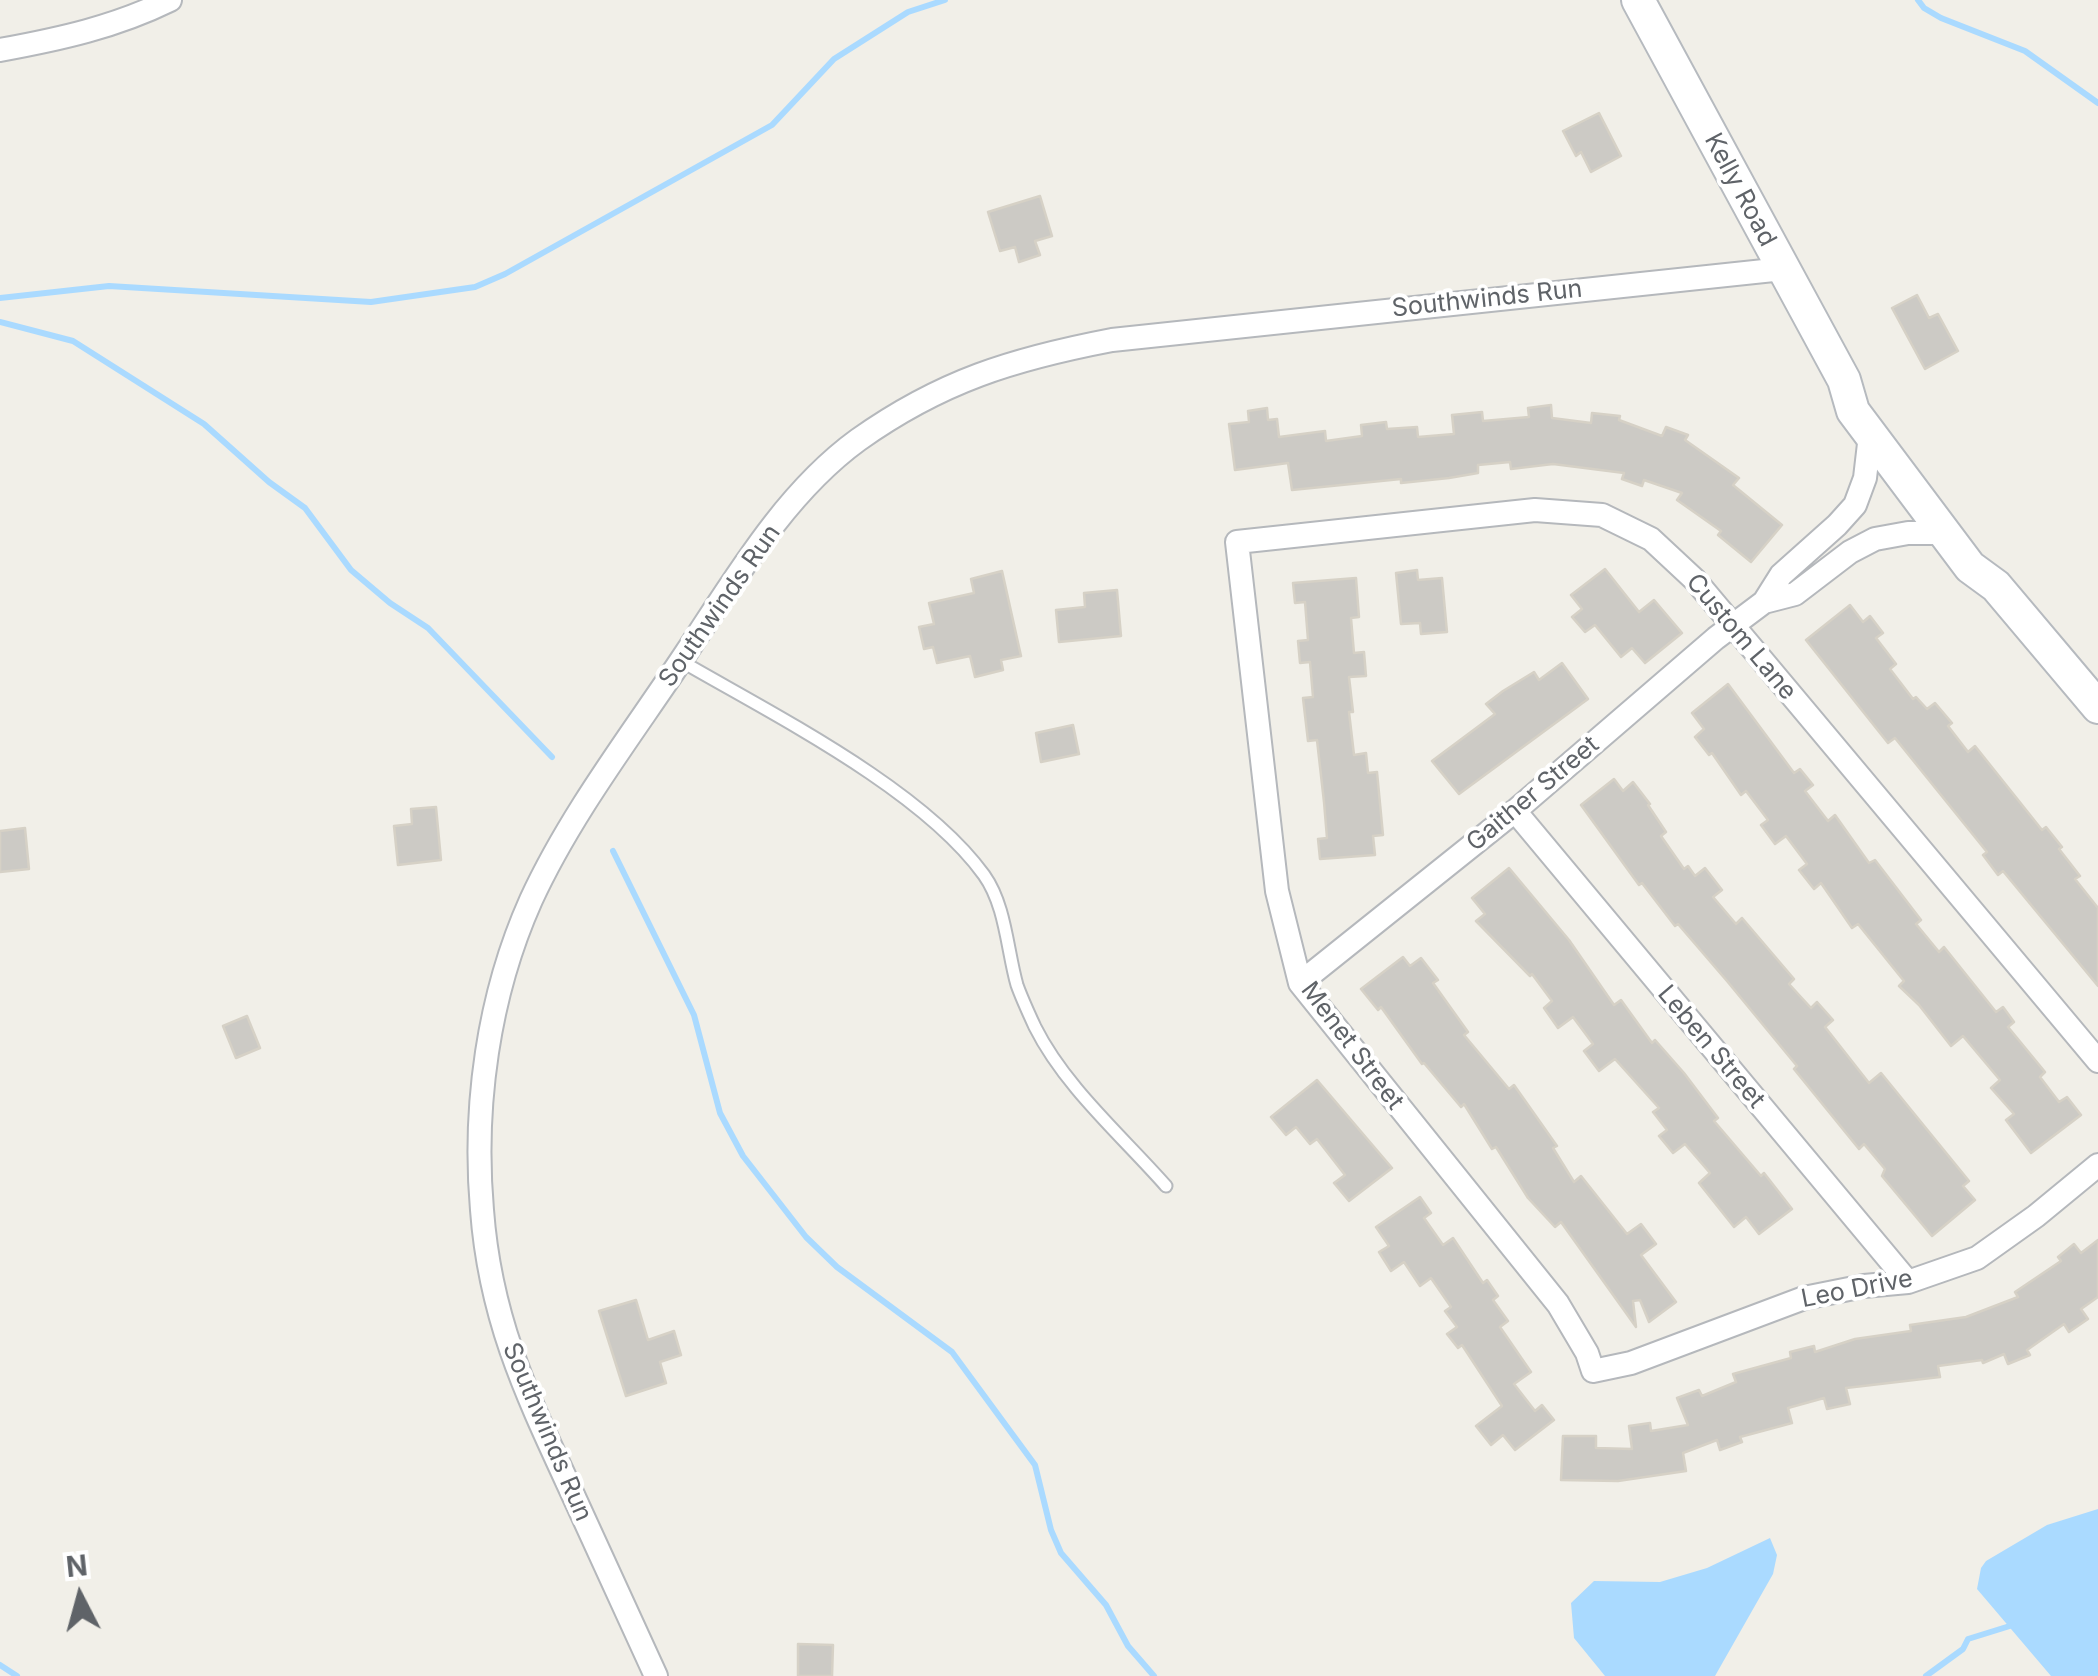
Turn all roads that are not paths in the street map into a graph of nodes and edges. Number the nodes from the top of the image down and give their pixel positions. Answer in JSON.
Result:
{"nodes":[{"id":1,"x":170,"y":0,"type":"edge"},
{"id":2,"x":1638,"y":0,"type":"edge"},
{"id":3,"x":0,"y":50,"type":"edge"},
{"id":4,"x":1782,"y":269,"type":"junction"},
{"id":5,"x":1844,"y":380,"type":"junction"},
{"id":6,"x":1870,"y":435,"type":"junction"},
{"id":7,"x":1943,"y":533,"type":"junction"},
{"id":8,"x":1237,"y":542,"type":"joint"},
{"id":9,"x":1996,"y":586,"type":"junction"},
{"id":10,"x":1764,"y":602,"type":"junction"},
{"id":11,"x":1731,"y":626,"type":"junction"},
{"id":12,"x":681,"y":661,"type":"junction"},
{"id":13,"x":2098,"y":707,"type":"edge"},
{"id":14,"x":1515,"y":810,"type":"junction"},
{"id":15,"x":1300,"y":983,"type":"junction"},
{"id":16,"x":2098,"y":1061,"type":"edge"},
{"id":17,"x":2098,"y":1165,"type":"edge"},
{"id":18,"x":1166,"y":1186,"type":"dead end"},
{"id":19,"x":1908,"y":1282,"type":"junction"},
{"id":20,"x":1593,"y":1371,"type":"joint"},
{"id":21,"x":656,"y":1676,"type":"edge"}],
"edges":[{"from":1,"to":3,"type":"street"},
{"from":2,"to":4,"type":"street","name":"Kelly Road"},
{"from":4,"to":5,"type":"street","name":"Kelly Road"},
{"from":4,"to":12,"type":"street","name":"Southwinds Run"},
{"from":5,"to":6,"type":"street","name":"Kelly Road"},
{"from":5,"to":9,"type":"street","name":"Kelly Road"},
{"from":6,"to":7,"type":"street","name":"Kelly Road"},
{"from":6,"to":10,"type":"street","name":"Gaither Street"},
{"from":7,"to":9,"type":"street","name":"Kelly Road"},
{"from":7,"to":10,"type":"street","name":"Gaither Street"},
{"from":8,"to":11,"type":"street","name":"Custom Lane"},
{"from":8,"to":15,"type":"street","name":"Menet Street"},
{"from":9,"to":13,"type":"street","name":"Kelly Road"},
{"from":10,"to":11,"type":"street","name":"Gaither Street"},
{"from":11,"to":14,"type":"street","name":"Gaither Street"},
{"from":11,"to":16,"type":"street","name":"Custom Lane"},
{"from":12,"to":18,"type":"lane"},
{"from":12,"to":21,"type":"street","name":"Southwinds Run"},
{"from":14,"to":15,"type":"street","name":"Gaither Street"},
{"from":14,"to":19,"type":"street","name":"Leben Street"},
{"from":15,"to":20,"type":"street","name":"Menet Street"},
{"from":17,"to":19,"type":"street","name":"Leo Drive"},
{"from":19,"to":20,"type":"street","name":"Leo Drive"}]}
